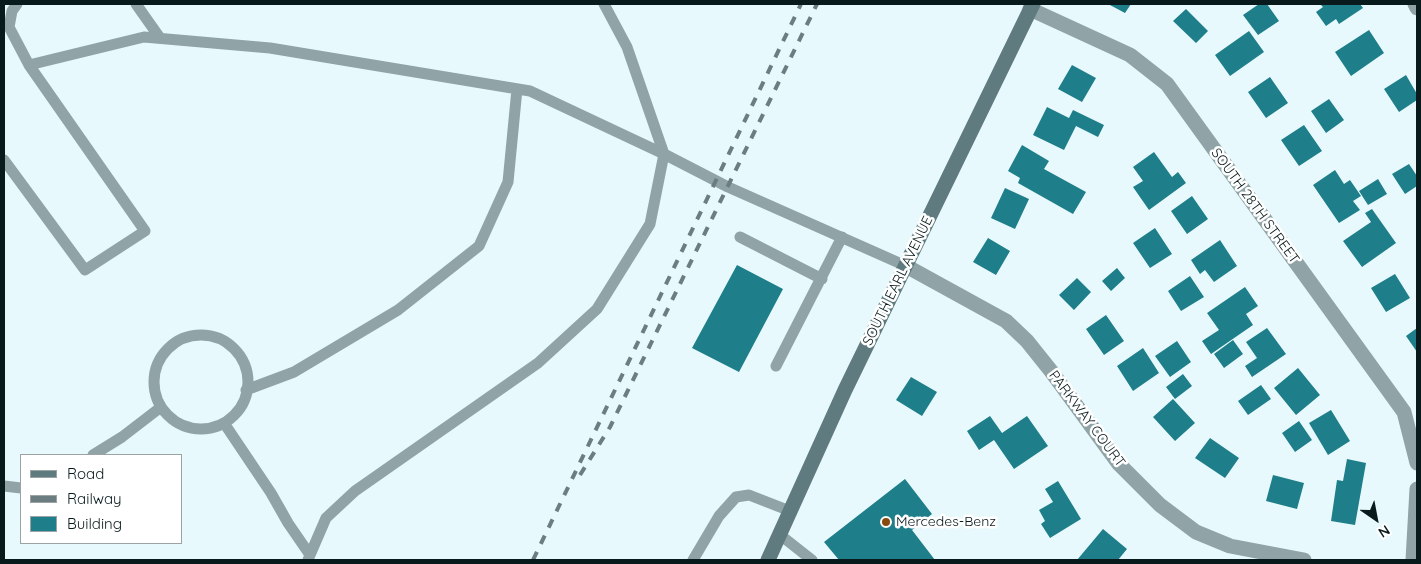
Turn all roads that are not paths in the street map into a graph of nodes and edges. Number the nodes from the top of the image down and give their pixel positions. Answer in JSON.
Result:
{"nodes":[{"id":1,"x":17,"y":4,"type":"edge"},
{"id":2,"x":136,"y":4,"type":"edge"},
{"id":3,"x":604,"y":4,"type":"edge"},
{"id":4,"x":1415,"y":4,"type":"edge"},
{"id":5,"x":1031,"y":6,"type":"edge"},
{"id":6,"x":1417,"y":8,"type":"edge"},
{"id":7,"x":160,"y":38,"type":"junction"},
{"id":8,"x":29,"y":65,"type":"junction"},
{"id":9,"x":517,"y":89,"type":"junction"},
{"id":10,"x":664,"y":154,"type":"junction"},
{"id":11,"x":4,"y":160,"type":"edge"},
{"id":12,"x":740,"y":237,"type":"dead end"},
{"id":13,"x":842,"y":237,"type":"junction"},
{"id":14,"x":906,"y":266,"type":"junction"},
{"id":15,"x":822,"y":279,"type":"junction"},
{"id":16,"x":776,"y":366,"type":"dead end"},
{"id":17,"x":246,"y":390,"type":"junction"},
{"id":18,"x":161,"y":407,"type":"junction"},
{"id":19,"x":224,"y":423,"type":"junction"},
{"id":20,"x":95,"y":454,"type":"edge"},
{"id":21,"x":1417,"y":463,"type":"edge"},
{"id":22,"x":4,"y":486,"type":"edge"},
{"id":23,"x":20,"y":488,"type":"edge"},
{"id":24,"x":1417,"y":489,"type":"edge"},
{"id":25,"x":790,"y":511,"type":"junction"},
{"id":26,"x":779,"y":534,"type":"junction"},
{"id":27,"x":309,"y":558,"type":"edge"},
{"id":28,"x":693,"y":560,"type":"edge"},
{"id":29,"x":768,"y":560,"type":"edge"},
{"id":30,"x":812,"y":560,"type":"edge"},
{"id":31,"x":1304,"y":560,"type":"edge"},
{"id":32,"x":1413,"y":560,"type":"edge"}],
"edges":[{"from":1,"to":8,"type":"lane"},
{"from":2,"to":7,"type":"lane"},
{"from":3,"to":10,"type":"lane"},
{"from":4,"to":6,"type":"street"},
{"from":5,"to":14,"type":"street","name":"SOUTH EARL AVENUE"},
{"from":5,"to":21,"type":"street","name":"SOUTH 28TH STREET"},
{"from":7,"to":8,"type":"lane"},
{"from":7,"to":9,"type":"lane"},
{"from":8,"to":11,"type":"lane"},
{"from":9,"to":10,"type":"lane"},
{"from":9,"to":17,"type":"lane"},
{"from":10,"to":13,"type":"lane"},
{"from":10,"to":27,"type":"lane"},
{"from":12,"to":15,"type":"lane"},
{"from":13,"to":14,"type":"lane"},
{"from":13,"to":15,"type":"lane"},
{"from":14,"to":25,"type":"street","name":"SOUTH EARL AVENUE"},
{"from":14,"to":31,"type":"street","name":"PARKWAY COURT"},
{"from":15,"to":16,"type":"lane"},
{"from":17,"to":18,"type":"lane"},
{"from":17,"to":19,"type":"lane"},
{"from":18,"to":19,"type":"lane"},
{"from":18,"to":20,"type":"lane"},
{"from":19,"to":27,"type":"lane"},
{"from":22,"to":23,"type":"lane"},
{"from":24,"to":32,"type":"street"},
{"from":25,"to":26,"type":"street","name":"SOUTH EARL AVENUE"},
{"from":25,"to":28,"type":"lane"},
{"from":26,"to":29,"type":"street","name":"SOUTH EARL AVENUE"},
{"from":26,"to":30,"type":"lane"}]}
